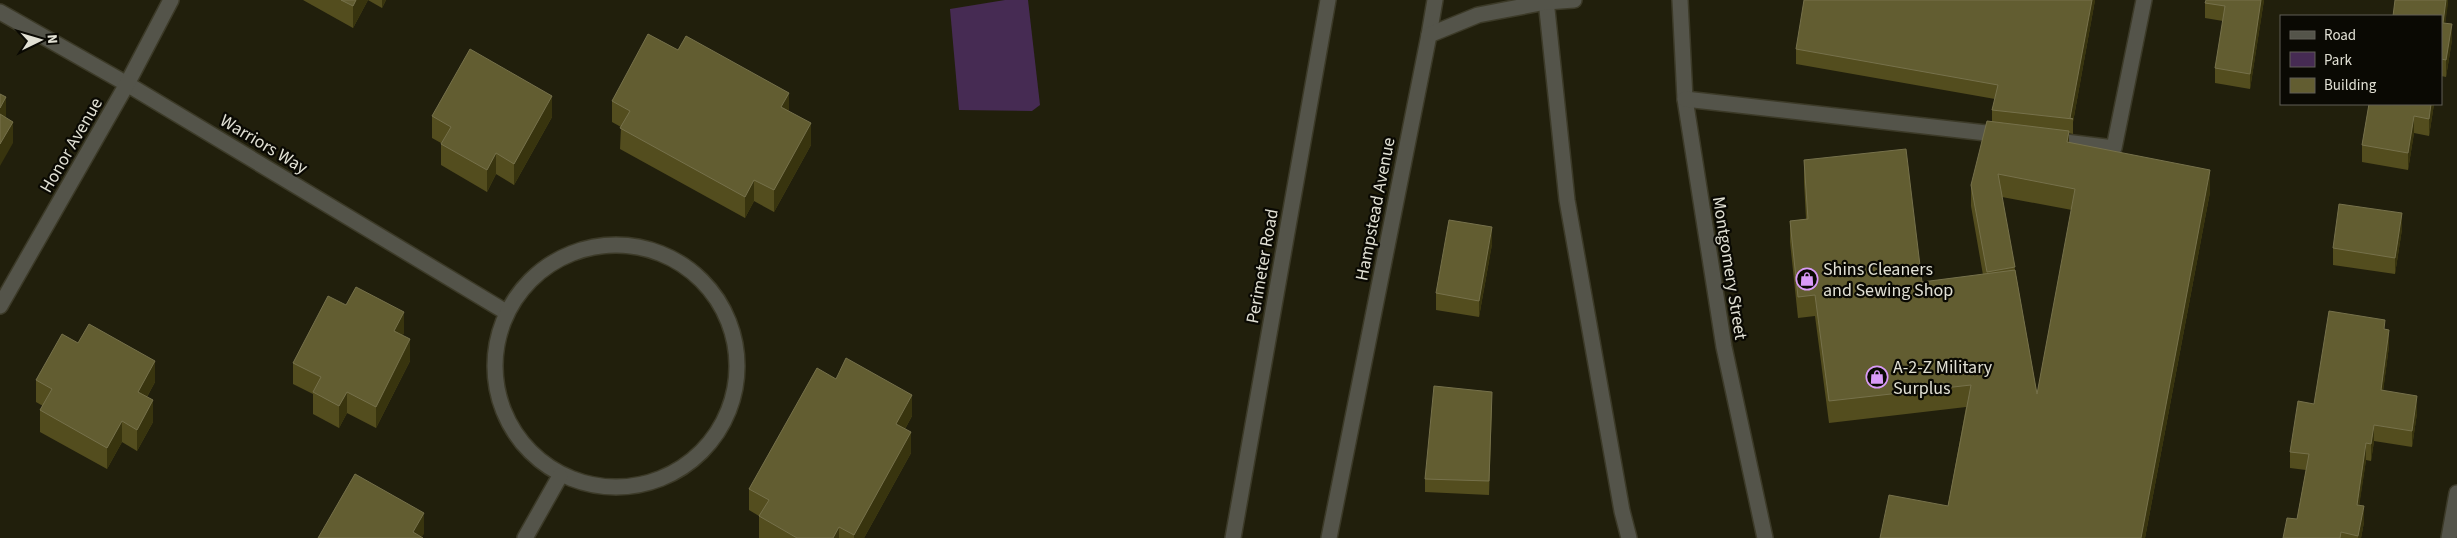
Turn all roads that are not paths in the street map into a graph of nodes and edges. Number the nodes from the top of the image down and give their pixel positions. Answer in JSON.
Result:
{"nodes":[{"id":1,"x":171,"y":0,"type":"edge"},
{"id":2,"x":1328,"y":0,"type":"edge"},
{"id":3,"x":1435,"y":0,"type":"edge"},
{"id":4,"x":1574,"y":0,"type":"edge"},
{"id":5,"x":1680,"y":0,"type":"edge"},
{"id":6,"x":2144,"y":0,"type":"edge"},
{"id":7,"x":1546,"y":1,"type":"edge"},
{"id":8,"x":0,"y":12,"type":"edge"},
{"id":9,"x":1429,"y":35,"type":"junction"},
{"id":10,"x":127,"y":84,"type":"junction"},
{"id":11,"x":1685,"y":99,"type":"junction"},
{"id":12,"x":2017,"y":136,"type":"edge"},
{"id":13,"x":2036,"y":139,"type":"edge"},
{"id":14,"x":0,"y":306,"type":"edge"},
{"id":15,"x":506,"y":312,"type":"junction"},
{"id":16,"x":560,"y":476,"type":"junction"},
{"id":17,"x":2457,"y":493,"type":"edge"},
{"id":18,"x":525,"y":538,"type":"edge"},
{"id":19,"x":1233,"y":538,"type":"edge"},
{"id":20,"x":1329,"y":538,"type":"edge"},
{"id":21,"x":1629,"y":538,"type":"edge"},
{"id":22,"x":1765,"y":538,"type":"edge"},
{"id":23,"x":2448,"y":538,"type":"edge"}],
"edges":[{"from":1,"to":10,"type":"street","name":"Honor Avenue"},
{"from":2,"to":19,"type":"street","name":"Perimeter Road"},
{"from":3,"to":9,"type":"street","name":"Hampstead Avenue"},
{"from":4,"to":7,"type":"street"},
{"from":5,"to":11,"type":"street","name":"Montgomery Street"},
{"from":6,"to":13,"type":"street"},
{"from":7,"to":9,"type":"street"},
{"from":7,"to":21,"type":"street"},
{"from":8,"to":10,"type":"street","name":"Warriors Way"},
{"from":9,"to":20,"type":"street","name":"Hampstead Avenue"},
{"from":10,"to":14,"type":"street","name":"Honor Avenue"},
{"from":10,"to":15,"type":"street","name":"Warriors Way"},
{"from":11,"to":12,"type":"street"},
{"from":11,"to":22,"type":"street","name":"Montgomery Street"},
{"from":15,"to":16,"type":"street"},
{"from":15,"to":16,"type":"street"},
{"from":16,"to":18,"type":"street"},
{"from":17,"to":23,"type":"street"}]}
